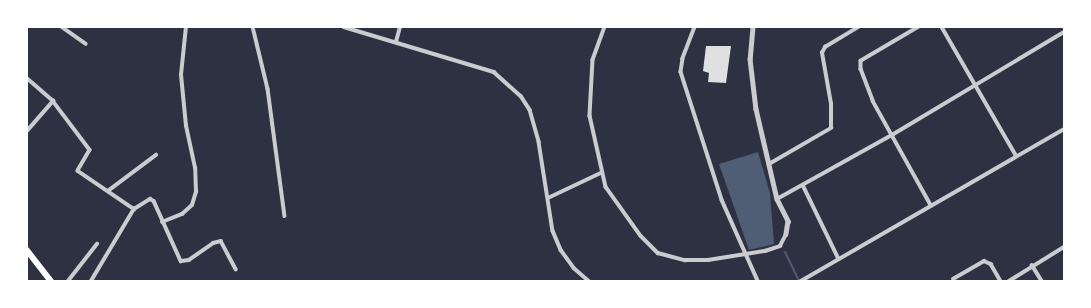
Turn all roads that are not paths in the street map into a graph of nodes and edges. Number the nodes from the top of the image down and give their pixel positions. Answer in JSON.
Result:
{"nodes":[{"id":1,"x":62,"y":27,"type":"edge"},
{"id":2,"x":186,"y":27,"type":"edge"},
{"id":3,"x":253,"y":27,"type":"edge"},
{"id":4,"x":344,"y":27,"type":"edge"},
{"id":5,"x":400,"y":27,"type":"edge"},
{"id":6,"x":605,"y":27,"type":"edge"},
{"id":7,"x":695,"y":27,"type":"edge"},
{"id":8,"x":753,"y":27,"type":"edge"},
{"id":9,"x":858,"y":27,"type":"edge"},
{"id":10,"x":918,"y":27,"type":"edge"},
{"id":11,"x":942,"y":27,"type":"edge"},
{"id":12,"x":1064,"y":32,"type":"edge"},
{"id":13,"x":396,"y":42,"type":"junction"},
{"id":14,"x":86,"y":44,"type":"dead end"},
{"id":15,"x":27,"y":78,"type":"edge"},
{"id":16,"x":976,"y":85,"type":"junction"},
{"id":17,"x":53,"y":101,"type":"junction"},
{"id":18,"x":1064,"y":129,"type":"edge"},
{"id":19,"x":27,"y":131,"type":"edge"},
{"id":20,"x":892,"y":135,"type":"junction"},
{"id":21,"x":156,"y":155,"type":"dead end"},
{"id":22,"x":1016,"y":155,"type":"junction"},
{"id":23,"x":769,"y":164,"type":"junction"},
{"id":24,"x":601,"y":173,"type":"junction"},
{"id":25,"x":803,"y":185,"type":"junction"},
{"id":26,"x":108,"y":191,"type":"junction"},
{"id":27,"x":548,"y":198,"type":"junction"},
{"id":28,"x":777,"y":199,"type":"junction"},
{"id":29,"x":931,"y":206,"type":"junction"},
{"id":30,"x":134,"y":209,"type":"junction"},
{"id":31,"x":285,"y":216,"type":"dead end"},
{"id":32,"x":162,"y":222,"type":"junction"},
{"id":33,"x":786,"y":234,"type":"joint"},
{"id":34,"x":96,"y":244,"type":"dead end"},
{"id":35,"x":1064,"y":247,"type":"edge"},
{"id":36,"x":27,"y":250,"type":"edge"},
{"id":37,"x":745,"y":255,"type":"junction"},
{"id":38,"x":839,"y":259,"type":"junction"},
{"id":39,"x":1032,"y":265,"type":"junction"},
{"id":40,"x":236,"y":269,"type":"dead end"},
{"id":41,"x":953,"y":280,"type":"dead end"},
{"id":42,"x":51,"y":281,"type":"edge"},
{"id":43,"x":68,"y":281,"type":"edge"},
{"id":44,"x":91,"y":281,"type":"edge"},
{"id":45,"x":589,"y":281,"type":"edge"},
{"id":46,"x":758,"y":281,"type":"edge"},
{"id":47,"x":801,"y":281,"type":"edge"},
{"id":48,"x":1001,"y":281,"type":"edge"},
{"id":49,"x":1009,"y":281,"type":"edge"},
{"id":50,"x":1042,"y":281,"type":"edge"}],
"edges":[{"from":1,"to":14,"type":"street"},
{"from":2,"to":32,"type":"street"},
{"from":3,"to":31,"type":"street"},
{"from":4,"to":13,"type":"street"},
{"from":5,"to":13,"type":"street"},
{"from":6,"to":24,"type":"street"},
{"from":7,"to":37,"type":"street"},
{"from":8,"to":23,"type":"street"},
{"from":9,"to":23,"type":"street"},
{"from":10,"to":20,"type":"street"},
{"from":11,"to":16,"type":"street"},
{"from":12,"to":16,"type":"street"},
{"from":13,"to":27,"type":"street"},
{"from":15,"to":17,"type":"street"},
{"from":16,"to":20,"type":"street"},
{"from":16,"to":22,"type":"street"},
{"from":17,"to":19,"type":"street"},
{"from":17,"to":26,"type":"street"},
{"from":18,"to":22,"type":"street"},
{"from":20,"to":25,"type":"street"},
{"from":20,"to":29,"type":"street"},
{"from":21,"to":26,"type":"street"},
{"from":22,"to":29,"type":"street"},
{"from":23,"to":28,"type":"street"},
{"from":24,"to":27,"type":"street"},
{"from":24,"to":37,"type":"street"},
{"from":25,"to":28,"type":"street"},
{"from":25,"to":38,"type":"street"},
{"from":26,"to":30,"type":"street"},
{"from":27,"to":45,"type":"street"},
{"from":28,"to":33,"type":"street"},
{"from":29,"to":38,"type":"street"},
{"from":30,"to":32,"type":"street"},
{"from":30,"to":44,"type":"street"},
{"from":32,"to":40,"type":"street"},
{"from":33,"to":37,"type":"street"},
{"from":34,"to":43,"type":"street"},
{"from":35,"to":39,"type":"street"},
{"from":36,"to":42,"type":"main road"},
{"from":37,"to":46,"type":"street"},
{"from":38,"to":47,"type":"street"},
{"from":39,"to":49,"type":"street"},
{"from":39,"to":50,"type":"street"},
{"from":41,"to":48,"type":"street"}]}
